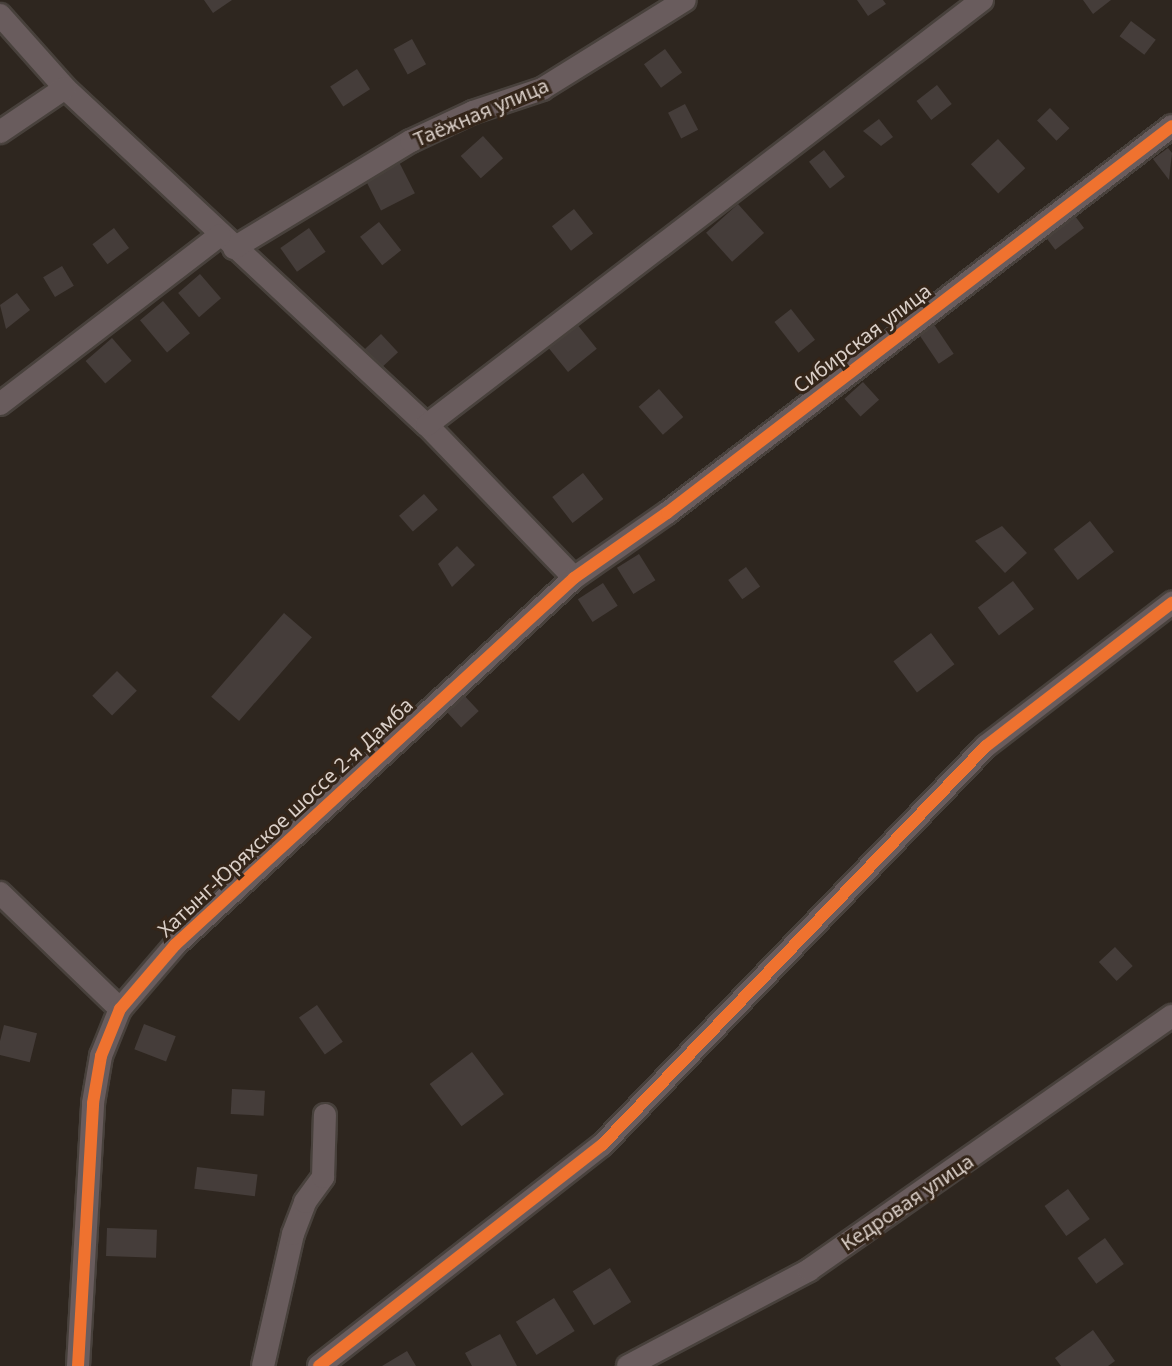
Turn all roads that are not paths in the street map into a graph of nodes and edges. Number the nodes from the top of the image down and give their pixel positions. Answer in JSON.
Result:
{"nodes":[{"id":1,"x":685,"y":0,"type":"edge"},
{"id":2,"x":982,"y":0,"type":"edge"},
{"id":3,"x":0,"y":15,"type":"edge"},
{"id":4,"x":65,"y":88,"type":"junction"},
{"id":5,"x":1172,"y":126,"type":"edge"},
{"id":6,"x":0,"y":132,"type":"edge"},
{"id":7,"x":227,"y":242,"type":"junction"},
{"id":8,"x":0,"y":404,"type":"edge"},
{"id":9,"x":427,"y":425,"type":"junction"},
{"id":10,"x":574,"y":578,"type":"junction"},
{"id":11,"x":1172,"y":603,"type":"edge"},
{"id":12,"x":0,"y":893,"type":"edge"},
{"id":13,"x":120,"y":1009,"type":"junction"},
{"id":14,"x":1172,"y":1016,"type":"edge"},
{"id":15,"x":325,"y":1115,"type":"dead end"},
{"id":16,"x":78,"y":1366,"type":"edge"},
{"id":17,"x":263,"y":1366,"type":"edge"},
{"id":18,"x":319,"y":1366,"type":"edge"},
{"id":19,"x":628,"y":1366,"type":"edge"}],
"edges":[{"from":1,"to":7,"type":"street","name":"Таёжная улица"},
{"from":2,"to":9,"type":"street"},
{"from":3,"to":4,"type":"street"},
{"from":4,"to":6,"type":"street"},
{"from":4,"to":7,"type":"street"},
{"from":5,"to":10,"type":"street","name":"Сибирская улица"},
{"from":7,"to":8,"type":"street","name":"Таёжная улица"},
{"from":7,"to":9,"type":"street"},
{"from":9,"to":10,"type":"street"},
{"from":10,"to":13,"type":"street","name":"Хатынг-Юряхское шоссе 2-я Дамба"},
{"from":11,"to":18,"type":"street"},
{"from":12,"to":13,"type":"street"},
{"from":13,"to":16,"type":"street","name":"Хатынг-Юряхское шоссе 2-я Дамба"},
{"from":14,"to":19,"type":"street","name":"Кедровая улица"},
{"from":15,"to":17,"type":"street"}]}
